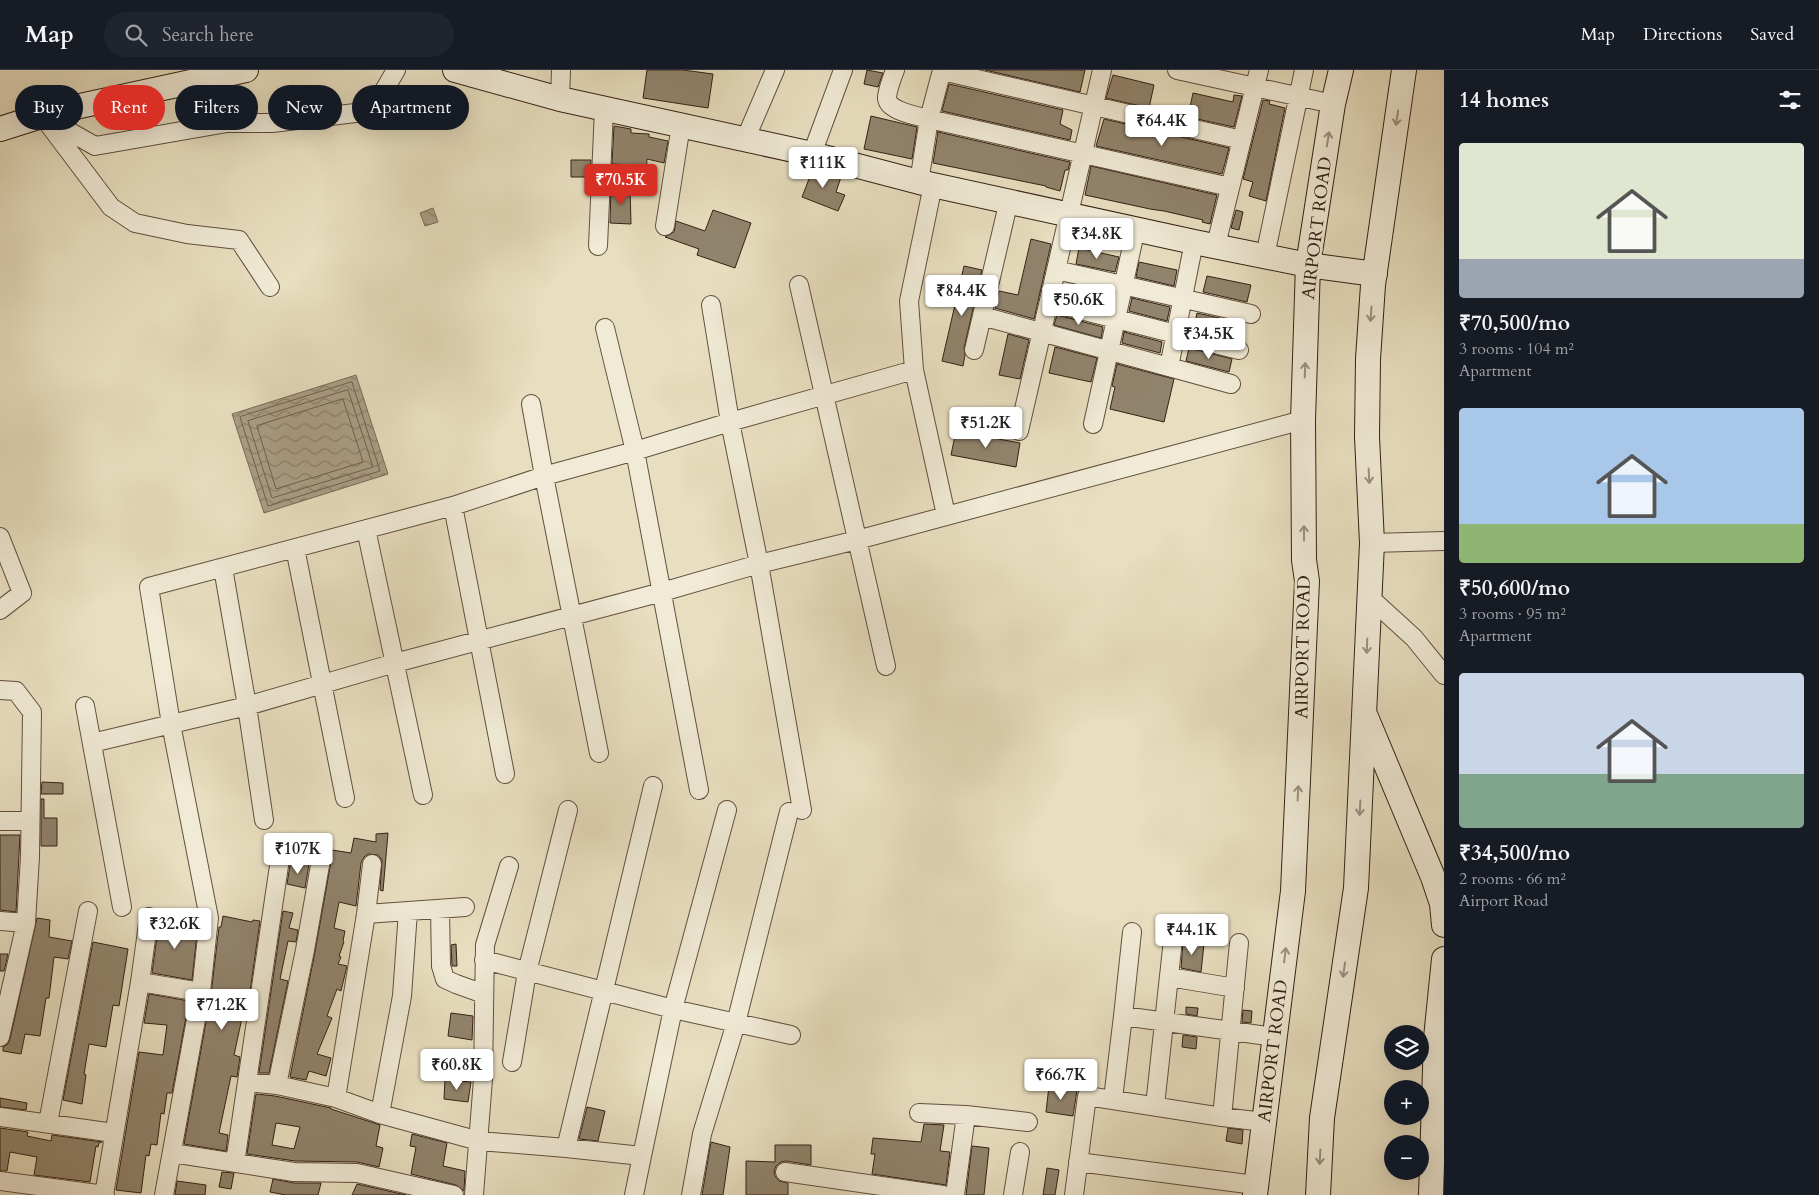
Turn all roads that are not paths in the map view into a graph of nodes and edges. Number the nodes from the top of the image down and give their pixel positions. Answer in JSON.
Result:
{"nodes":[{"id":1,"x":246,"y":70,"type":"edge"},
{"id":2,"x":396,"y":70,"type":"edge"},
{"id":3,"x":455,"y":70,"type":"edge"},
{"id":4,"x":561,"y":70,"type":"edge"},
{"id":5,"x":775,"y":70,"type":"edge"},
{"id":6,"x":844,"y":70,"type":"edge"},
{"id":7,"x":895,"y":70,"type":"edge"},
{"id":8,"x":942,"y":70,"type":"edge"},
{"id":9,"x":1102,"y":70,"type":"edge"},
{"id":10,"x":1177,"y":70,"type":"edge"},
{"id":11,"x":1259,"y":70,"type":"edge"},
{"id":12,"x":1304,"y":70,"type":"edge"},
{"id":13,"x":1341,"y":70,"type":"edge"},
{"id":14,"x":1404,"y":70,"type":"edge"},
{"id":15,"x":1213,"y":74,"type":"edge"},
{"id":16,"x":1255,"y":87,"type":"junction"},
{"id":17,"x":1298,"y":97,"type":"junction"},
{"id":18,"x":560,"y":99,"type":"junction"},
{"id":19,"x":1333,"y":104,"type":"junction"},
{"id":20,"x":1094,"y":106,"type":"junction"},
{"id":21,"x":83,"y":107,"type":"edge"},
{"id":22,"x":604,"y":108,"type":"junction"},
{"id":23,"x":929,"y":119,"type":"junction"},
{"id":24,"x":15,"y":124,"type":"edge"},
{"id":25,"x":681,"y":125,"type":"junction"},
{"id":26,"x":0,"y":129,"type":"edge"},
{"id":27,"x":52,"y":130,"type":"edge"},
{"id":28,"x":67,"y":130,"type":"edge"},
{"id":29,"x":745,"y":140,"type":"junction"},
{"id":30,"x":1242,"y":140,"type":"junction"},
{"id":31,"x":812,"y":154,"type":"junction"},
{"id":32,"x":1083,"y":154,"type":"junction"},
{"id":33,"x":926,"y":183,"type":"junction"},
{"id":34,"x":1230,"y":187,"type":"junction"},
{"id":35,"x":1008,"y":200,"type":"junction"},
{"id":36,"x":1069,"y":214,"type":"junction"},
{"id":37,"x":665,"y":226,"type":"dead end"},
{"id":38,"x":1136,"y":228,"type":"junction"},
{"id":39,"x":1205,"y":244,"type":"junction"},
{"id":40,"x":598,"y":246,"type":"dead end"},
{"id":41,"x":1265,"y":256,"type":"junction"},
{"id":42,"x":1308,"y":265,"type":"junction"},
{"id":43,"x":1056,"y":270,"type":"junction"},
{"id":44,"x":1375,"y":274,"type":"junction"},
{"id":45,"x":798,"y":285,"type":"dead end"},
{"id":46,"x":1123,"y":285,"type":"junction"},
{"id":47,"x":270,"y":287,"type":"dead end"},
{"id":48,"x":1183,"y":298,"type":"junction"},
{"id":49,"x":1049,"y":302,"type":"junction"},
{"id":50,"x":711,"y":305,"type":"dead end"},
{"id":51,"x":1251,"y":314,"type":"dead end"},
{"id":52,"x":982,"y":316,"type":"junction"},
{"id":53,"x":1116,"y":319,"type":"junction"},
{"id":54,"x":605,"y":328,"type":"dead end"},
{"id":55,"x":1042,"y":332,"type":"junction"},
{"id":56,"x":1176,"y":334,"type":"junction"},
{"id":57,"x":974,"y":350,"type":"dead end"},
{"id":58,"x":1239,"y":350,"type":"dead end"},
{"id":59,"x":1109,"y":351,"type":"junction"},
{"id":60,"x":1169,"y":368,"type":"junction"},
{"id":61,"x":914,"y":370,"type":"junction"},
{"id":62,"x":1231,"y":384,"type":"dead end"},
{"id":63,"x":823,"y":396,"type":"junction"},
{"id":64,"x":531,"y":404,"type":"dead end"},
{"id":65,"x":1303,"y":420,"type":"junction"},
{"id":66,"x":730,"y":422,"type":"junction"},
{"id":67,"x":1093,"y":424,"type":"dead end"},
{"id":68,"x":1020,"y":431,"type":"dead end"},
{"id":69,"x":635,"y":451,"type":"junction"},
{"id":70,"x":544,"y":476,"type":"junction"},
{"id":71,"x":453,"y":506,"type":"junction"},
{"id":72,"x":946,"y":515,"type":"junction"},
{"id":73,"x":366,"y":529,"type":"junction"},
{"id":74,"x":0,"y":537,"type":"edge"},
{"id":75,"x":857,"y":540,"type":"junction"},
{"id":76,"x":1444,"y":541,"type":"edge"},
{"id":77,"x":1372,"y":543,"type":"junction"},
{"id":78,"x":295,"y":548,"type":"junction"},
{"id":79,"x":759,"y":564,"type":"junction"},
{"id":80,"x":223,"y":568,"type":"junction"},
{"id":81,"x":662,"y":592,"type":"junction"},
{"id":82,"x":1369,"y":597,"type":"junction"},
{"id":83,"x":0,"y":610,"type":"edge"},
{"id":84,"x":572,"y":616,"type":"junction"},
{"id":85,"x":479,"y":641,"type":"junction"},
{"id":86,"x":395,"y":664,"type":"junction"},
{"id":87,"x":886,"y":666,"type":"dead end"},
{"id":88,"x":1444,"y":675,"type":"edge"},
{"id":89,"x":322,"y":685,"type":"junction"},
{"id":90,"x":0,"y":690,"type":"edge"},
{"id":91,"x":85,"y":706,"type":"dead end"},
{"id":92,"x":247,"y":706,"type":"junction"},
{"id":93,"x":1364,"y":711,"type":"junction"},
{"id":94,"x":171,"y":724,"type":"junction"},
{"id":95,"x":92,"y":742,"type":"junction"},
{"id":96,"x":599,"y":753,"type":"dead end"},
{"id":97,"x":505,"y":774,"type":"dead end"},
{"id":98,"x":653,"y":786,"type":"dead end"},
{"id":99,"x":699,"y":790,"type":"dead end"},
{"id":100,"x":423,"y":795,"type":"dead end"},
{"id":101,"x":345,"y":798,"type":"dead end"},
{"id":102,"x":568,"y":810,"type":"dead end"},
{"id":103,"x":726,"y":810,"type":"dead end"},
{"id":104,"x":264,"y":820,"type":"dead end"},
{"id":105,"x":0,"y":821,"type":"edge"},
{"id":106,"x":30,"y":821,"type":"junction"},
{"id":107,"x":372,"y":864,"type":"dead end"},
{"id":108,"x":509,"y":866,"type":"dead end"},
{"id":109,"x":122,"y":907,"type":"dead end"},
{"id":110,"x":465,"y":907,"type":"dead end"},
{"id":111,"x":440,"y":909,"type":"junction"},
{"id":112,"x":88,"y":911,"type":"dead end"},
{"id":113,"x":408,"y":911,"type":"junction"},
{"id":114,"x":366,"y":914,"type":"junction"},
{"id":115,"x":149,"y":918,"type":"dead end"},
{"id":116,"x":0,"y":921,"type":"edge"},
{"id":117,"x":26,"y":923,"type":"junction"},
{"id":118,"x":1444,"y":925,"type":"edge"},
{"id":119,"x":1174,"y":930,"type":"dead end"},
{"id":120,"x":1132,"y":932,"type":"dead end"},
{"id":121,"x":1239,"y":944,"type":"dead end"},
{"id":122,"x":1444,"y":959,"type":"edge"},
{"id":123,"x":484,"y":960,"type":"junction"},
{"id":124,"x":527,"y":972,"type":"junction"},
{"id":125,"x":7,"y":977,"type":"edge"},
{"id":126,"x":1169,"y":977,"type":"junction"},
{"id":127,"x":140,"y":982,"type":"junction"},
{"id":128,"x":1235,"y":988,"type":"junction"},
{"id":129,"x":201,"y":992,"type":"junction"},
{"id":130,"x":603,"y":992,"type":"junction"},
{"id":131,"x":484,"y":994,"type":"junction"},
{"id":132,"x":673,"y":1009,"type":"junction"},
{"id":133,"x":1123,"y":1016,"type":"junction"},
{"id":134,"x":1163,"y":1022,"type":"junction"},
{"id":135,"x":736,"y":1023,"type":"junction"},
{"id":136,"x":1231,"y":1030,"type":"junction"},
{"id":137,"x":791,"y":1035,"type":"dead end"},
{"id":138,"x":0,"y":1037,"type":"edge"},
{"id":139,"x":1275,"y":1037,"type":"junction"},
{"id":140,"x":512,"y":1062,"type":"dead end"},
{"id":141,"x":247,"y":1082,"type":"junction"},
{"id":142,"x":277,"y":1085,"type":"junction"},
{"id":143,"x":336,"y":1098,"type":"junction"},
{"id":144,"x":1113,"y":1099,"type":"junction"},
{"id":145,"x":1155,"y":1106,"type":"junction"},
{"id":146,"x":919,"y":1113,"type":"dead end"},
{"id":147,"x":380,"y":1114,"type":"junction"},
{"id":148,"x":966,"y":1115,"type":"junction"},
{"id":149,"x":0,"y":1117,"type":"edge"},
{"id":150,"x":1222,"y":1117,"type":"junction"},
{"id":151,"x":1028,"y":1122,"type":"dead end"},
{"id":152,"x":1264,"y":1122,"type":"junction"},
{"id":153,"x":48,"y":1123,"type":"junction"},
{"id":154,"x":114,"y":1133,"type":"junction"},
{"id":155,"x":480,"y":1141,"type":"junction"},
{"id":156,"x":566,"y":1148,"type":"junction"},
{"id":157,"x":1020,"y":1152,"type":"dead end"},
{"id":158,"x":172,"y":1153,"type":"junction"},
{"id":159,"x":642,"y":1156,"type":"junction"},
{"id":160,"x":1078,"y":1162,"type":"junction"},
{"id":161,"x":235,"y":1163,"type":"junction"},
{"id":162,"x":785,"y":1172,"type":"dead end"},
{"id":163,"x":0,"y":1181,"type":"edge"},
{"id":164,"x":1255,"y":1190,"type":"edge"},
{"id":165,"x":104,"y":1195,"type":"edge"},
{"id":166,"x":164,"y":1195,"type":"edge"},
{"id":167,"x":454,"y":1195,"type":"edge"},
{"id":168,"x":474,"y":1195,"type":"edge"},
{"id":169,"x":634,"y":1195,"type":"edge"},
{"id":170,"x":691,"y":1195,"type":"edge"},
{"id":171,"x":942,"y":1195,"type":"edge"},
{"id":172,"x":955,"y":1195,"type":"edge"},
{"id":173,"x":1014,"y":1195,"type":"edge"},
{"id":174,"x":1074,"y":1195,"type":"edge"},
{"id":175,"x":1318,"y":1195,"type":"edge"},
{"id":176,"x":1431,"y":1195,"type":"edge"}],
"edges":[{"from":1,"to":21,"type":"main road"},
{"from":2,"to":28,"type":"street"},
{"from":3,"to":18,"type":"main road"},
{"from":4,"to":18,"type":"street"},
{"from":5,"to":29,"type":"street"},
{"from":6,"to":31,"type":"street"},
{"from":7,"to":23,"type":"street"},
{"from":8,"to":20,"type":"street"},
{"from":8,"to":23,"type":"street"},
{"from":9,"to":20,"type":"street"},
{"from":10,"to":15,"type":"street"},
{"from":11,"to":16,"type":"street"},
{"from":12,"to":17,"type":"street"},
{"from":13,"to":19,"type":"main road","name":"AIRPORT ROAD"},
{"from":14,"to":44,"type":"main road","one_way":true},
{"from":15,"to":16,"type":"street"},
{"from":16,"to":17,"type":"street"},
{"from":16,"to":30,"type":"street"},
{"from":17,"to":19,"type":"street"},
{"from":17,"to":41,"type":"street"},
{"from":18,"to":22,"type":"main road"},
{"from":42,"to":19,"type":"main road","name":"AIRPORT ROAD","one_way":true},
{"from":20,"to":30,"type":"street"},
{"from":20,"to":32,"type":"street"},
{"from":22,"to":25,"type":"main road"},
{"from":22,"to":40,"type":"street"},
{"from":23,"to":32,"type":"street"},
{"from":23,"to":33,"type":"street"},
{"from":24,"to":26,"type":"main road"},
{"from":25,"to":29,"type":"main road"},
{"from":25,"to":37,"type":"street"},
{"from":27,"to":47,"type":"street"},
{"from":29,"to":31,"type":"main road"},
{"from":30,"to":34,"type":"street"},
{"from":31,"to":33,"type":"main road"},
{"from":32,"to":34,"type":"street"},
{"from":32,"to":36,"type":"street"},
{"from":33,"to":35,"type":"main road"},
{"from":33,"to":61,"type":"street"},
{"from":34,"to":39,"type":"street"},
{"from":35,"to":36,"type":"main road"},
{"from":35,"to":52,"type":"street"},
{"from":36,"to":38,"type":"main road"},
{"from":36,"to":43,"type":"street"},
{"from":38,"to":39,"type":"main road"},
{"from":38,"to":46,"type":"street"},
{"from":39,"to":41,"type":"main road"},
{"from":39,"to":48,"type":"street"},
{"from":41,"to":42,"type":"main road"},
{"from":42,"to":44,"type":"main road"},
{"from":65,"to":42,"type":"main road","name":"AIRPORT ROAD","one_way":true},
{"from":43,"to":46,"type":"street"},
{"from":43,"to":49,"type":"street"},
{"from":44,"to":77,"type":"main road","one_way":true},
{"from":45,"to":63,"type":"street"},
{"from":46,"to":48,"type":"street"},
{"from":46,"to":53,"type":"street"},
{"from":48,"to":51,"type":"street"},
{"from":48,"to":56,"type":"street"},
{"from":49,"to":53,"type":"street"},
{"from":49,"to":55,"type":"street"},
{"from":50,"to":66,"type":"street"},
{"from":52,"to":55,"type":"street"},
{"from":52,"to":57,"type":"street"},
{"from":53,"to":56,"type":"street"},
{"from":53,"to":59,"type":"street"},
{"from":54,"to":69,"type":"street"},
{"from":55,"to":59,"type":"street"},
{"from":55,"to":68,"type":"street"},
{"from":56,"to":58,"type":"street"},
{"from":56,"to":60,"type":"street"},
{"from":59,"to":60,"type":"street"},
{"from":59,"to":67,"type":"street"},
{"from":60,"to":62,"type":"street"},
{"from":61,"to":63,"type":"street"},
{"from":61,"to":72,"type":"street"},
{"from":63,"to":66,"type":"street"},
{"from":63,"to":75,"type":"street"},
{"from":64,"to":70,"type":"street"},
{"from":65,"to":72,"type":"street"},
{"from":139,"to":65,"type":"main road","name":"AIRPORT ROAD","one_way":true},
{"from":66,"to":69,"type":"street"},
{"from":66,"to":79,"type":"street"},
{"from":69,"to":70,"type":"street"},
{"from":69,"to":81,"type":"street"},
{"from":70,"to":71,"type":"street"},
{"from":70,"to":84,"type":"street"},
{"from":71,"to":73,"type":"street"},
{"from":71,"to":85,"type":"street"},
{"from":72,"to":75,"type":"street"},
{"from":73,"to":78,"type":"street"},
{"from":73,"to":86,"type":"street"},
{"from":74,"to":83,"type":"street"},
{"from":75,"to":79,"type":"street"},
{"from":75,"to":87,"type":"street"},
{"from":76,"to":77,"type":"street"},
{"from":77,"to":82,"type":"main road"},
{"from":78,"to":80,"type":"street"},
{"from":78,"to":89,"type":"street"},
{"from":79,"to":81,"type":"street"},
{"from":79,"to":135,"type":"street"},
{"from":80,"to":92,"type":"street"},
{"from":80,"to":94,"type":"street"},
{"from":81,"to":84,"type":"street"},
{"from":81,"to":99,"type":"street"},
{"from":82,"to":88,"type":"street"},
{"from":82,"to":93,"type":"main road","one_way":true},
{"from":84,"to":85,"type":"street"},
{"from":84,"to":96,"type":"street"},
{"from":85,"to":86,"type":"street"},
{"from":85,"to":97,"type":"street"},
{"from":86,"to":89,"type":"street"},
{"from":86,"to":100,"type":"street"},
{"from":89,"to":92,"type":"street"},
{"from":89,"to":101,"type":"street"},
{"from":90,"to":106,"type":"street"},
{"from":91,"to":95,"type":"street"},
{"from":92,"to":94,"type":"street"},
{"from":92,"to":104,"type":"street"},
{"from":93,"to":118,"type":"main road"},
{"from":93,"to":175,"type":"main road","one_way":true},
{"from":94,"to":95,"type":"street"},
{"from":94,"to":129,"type":"street"},
{"from":95,"to":109,"type":"street"},
{"from":98,"to":130,"type":"street"},
{"from":102,"to":124,"type":"street"},
{"from":103,"to":132,"type":"street"},
{"from":105,"to":106,"type":"street"},
{"from":106,"to":117,"type":"street"},
{"from":107,"to":114,"type":"street"},
{"from":108,"to":123,"type":"street"},
{"from":110,"to":111,"type":"street"},
{"from":111,"to":113,"type":"street"},
{"from":111,"to":131,"type":"street"},
{"from":112,"to":153,"type":"street"},
{"from":113,"to":114,"type":"street"},
{"from":113,"to":147,"type":"street"},
{"from":114,"to":143,"type":"street"},
{"from":115,"to":127,"type":"street"},
{"from":116,"to":117,"type":"street"},
{"from":117,"to":125,"type":"street"},
{"from":119,"to":126,"type":"street"},
{"from":120,"to":133,"type":"street"},
{"from":121,"to":128,"type":"street"},
{"from":122,"to":176,"type":"main road"},
{"from":123,"to":124,"type":"street"},
{"from":123,"to":131,"type":"street"},
{"from":124,"to":130,"type":"street"},
{"from":124,"to":140,"type":"street"},
{"from":125,"to":138,"type":"street"},
{"from":126,"to":128,"type":"street"},
{"from":126,"to":134,"type":"street"},
{"from":127,"to":129,"type":"street"},
{"from":127,"to":154,"type":"street"},
{"from":128,"to":136,"type":"street"},
{"from":129,"to":158,"type":"street"},
{"from":130,"to":132,"type":"street"},
{"from":130,"to":156,"type":"street"},
{"from":131,"to":155,"type":"street"},
{"from":132,"to":135,"type":"street"},
{"from":132,"to":159,"type":"street"},
{"from":133,"to":134,"type":"street"},
{"from":133,"to":144,"type":"street"},
{"from":134,"to":136,"type":"street"},
{"from":134,"to":145,"type":"street"},
{"from":135,"to":137,"type":"street"},
{"from":135,"to":170,"type":"street"},
{"from":136,"to":139,"type":"street"},
{"from":136,"to":150,"type":"street"},
{"from":139,"to":152,"type":"main road","name":"AIRPORT ROAD"},
{"from":141,"to":142,"type":"street"},
{"from":141,"to":142,"type":"street"},
{"from":141,"to":161,"type":"street"},
{"from":142,"to":143,"type":"street"},
{"from":143,"to":147,"type":"street"},
{"from":144,"to":145,"type":"street"},
{"from":144,"to":160,"type":"street"},
{"from":145,"to":150,"type":"street"},
{"from":146,"to":148,"type":"street"},
{"from":147,"to":155,"type":"street"},
{"from":148,"to":151,"type":"street"},
{"from":148,"to":172,"type":"street"},
{"from":149,"to":153,"type":"street"},
{"from":150,"to":152,"type":"street"},
{"from":152,"to":164,"type":"main road","name":"AIRPORT ROAD"},
{"from":153,"to":154,"type":"street"},
{"from":154,"to":165,"type":"street"},
{"from":155,"to":156,"type":"street"},
{"from":155,"to":168,"type":"street"},
{"from":156,"to":159,"type":"street"},
{"from":157,"to":173,"type":"street"},
{"from":158,"to":161,"type":"street"},
{"from":158,"to":166,"type":"street"},
{"from":159,"to":169,"type":"street"},
{"from":160,"to":164,"type":"street"},
{"from":160,"to":174,"type":"street"},
{"from":161,"to":167,"type":"street"},
{"from":162,"to":171,"type":"street"},
{"from":163,"to":165,"type":"street"}]}
